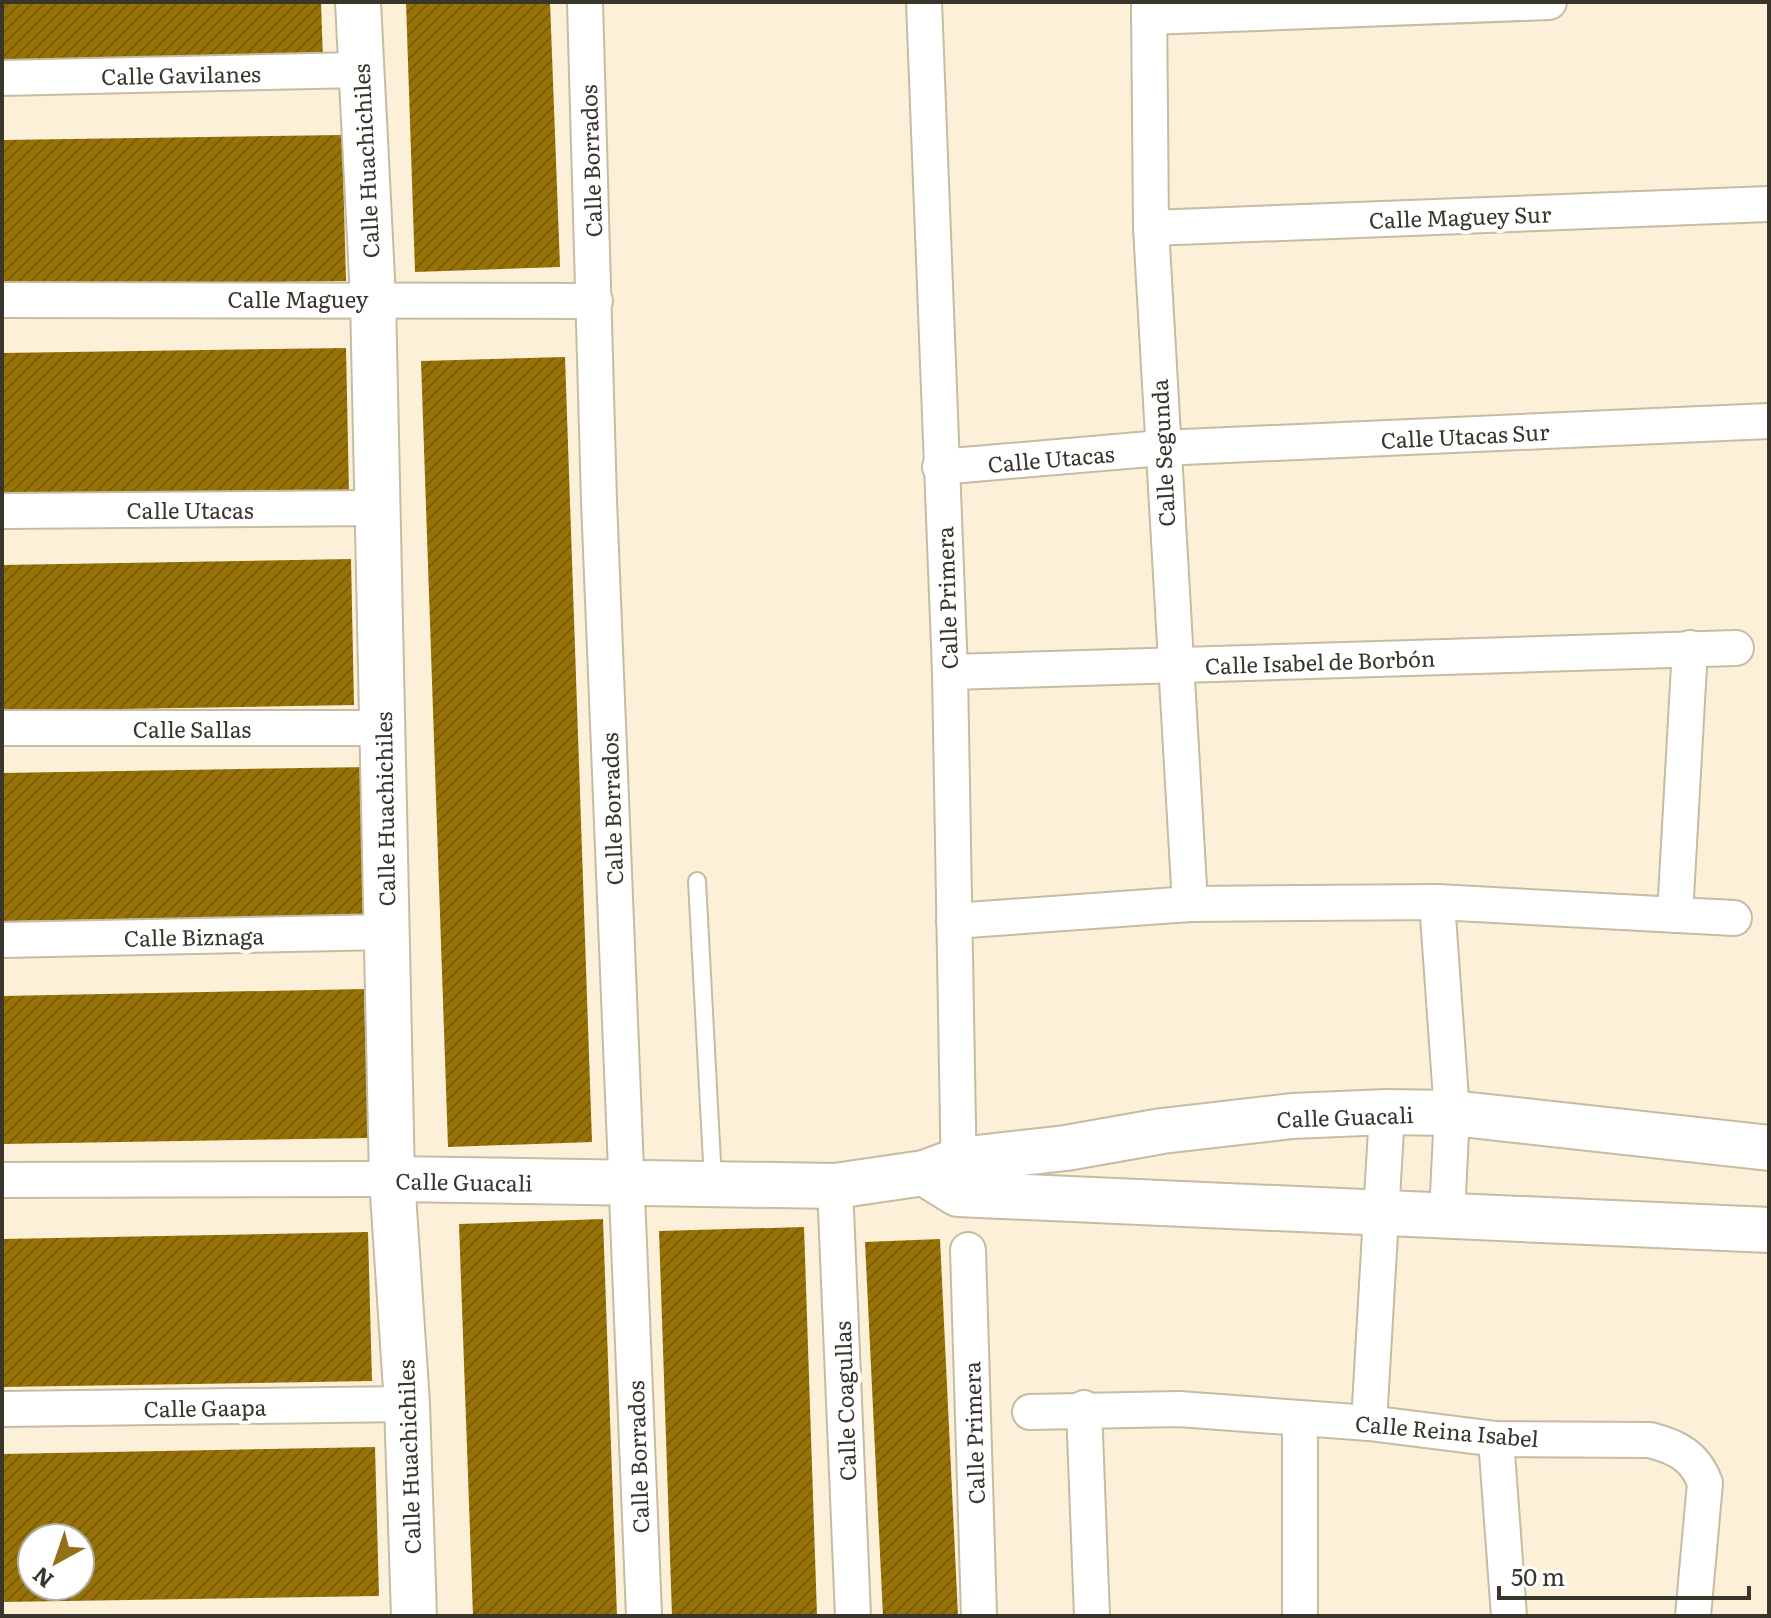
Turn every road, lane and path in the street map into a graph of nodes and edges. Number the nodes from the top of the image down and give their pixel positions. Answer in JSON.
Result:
{"nodes":[{"id":1,"x":358,"y":2,"type":"edge"},
{"id":2,"x":585,"y":2,"type":"edge"},
{"id":3,"x":924,"y":2,"type":"edge"},
{"id":4,"x":1549,"y":2,"type":"edge"},
{"id":5,"x":1149,"y":9,"type":"edge"},
{"id":6,"x":359,"y":70,"type":"junction"},
{"id":7,"x":2,"y":78,"type":"edge"},
{"id":8,"x":1769,"y":204,"type":"edge"},
{"id":9,"x":1151,"y":228,"type":"junction"},
{"id":10,"x":373,"y":298,"type":"junction"},
{"id":11,"x":2,"y":300,"type":"edge"},
{"id":12,"x":595,"y":301,"type":"junction"},
{"id":13,"x":1769,"y":421,"type":"edge"},
{"id":14,"x":1161,"y":448,"type":"junction"},
{"id":15,"x":940,"y":467,"type":"junction"},
{"id":16,"x":379,"y":508,"type":"junction"},
{"id":17,"x":2,"y":511,"type":"edge"},
{"id":18,"x":1690,"y":648,"type":"junction"},
{"id":19,"x":1736,"y":648,"type":"dead end"},
{"id":20,"x":1176,"y":666,"type":"junction"},
{"id":21,"x":950,"y":672,"type":"junction"},
{"id":22,"x":2,"y":728,"type":"edge"},
{"id":23,"x":381,"y":728,"type":"junction"},
{"id":24,"x":697,"y":881,"type":"dead end"},
{"id":25,"x":1437,"y":902,"type":"junction"},
{"id":26,"x":1190,"y":904,"type":"junction"},
{"id":27,"x":1675,"y":915,"type":"junction"},
{"id":28,"x":1734,"y":918,"type":"dead end"},
{"id":29,"x":954,"y":921,"type":"junction"},
{"id":30,"x":387,"y":932,"type":"junction"},
{"id":31,"x":2,"y":940,"type":"edge"},
{"id":32,"x":1387,"y":1112,"type":"junction"},
{"id":33,"x":1452,"y":1113,"type":"junction"},
{"id":34,"x":1066,"y":1148,"type":"junction"},
{"id":35,"x":1769,"y":1148,"type":"edge"},
{"id":36,"x":947,"y":1176,"type":"junction"},
{"id":37,"x":392,"y":1179,"type":"junction"},
{"id":38,"x":2,"y":1180,"type":"edge"},
{"id":39,"x":713,"y":1183,"type":"junction"},
{"id":40,"x":626,"y":1184,"type":"junction"},
{"id":41,"x":835,"y":1186,"type":"junction"},
{"id":42,"x":1065,"y":1197,"type":"junction"},
{"id":43,"x":1380,"y":1213,"type":"junction"},
{"id":44,"x":1447,"y":1214,"type":"junction"},
{"id":45,"x":1769,"y":1230,"type":"edge"},
{"id":46,"x":968,"y":1250,"type":"dead end"},
{"id":47,"x":407,"y":1404,"type":"junction"},
{"id":48,"x":1084,"y":1408,"type":"junction"},
{"id":49,"x":2,"y":1409,"type":"edge"},
{"id":50,"x":1030,"y":1412,"type":"dead end"},
{"id":51,"x":1300,"y":1419,"type":"junction"},
{"id":52,"x":1369,"y":1423,"type":"junction"},
{"id":53,"x":1496,"y":1439,"type":"junction"},
{"id":54,"x":414,"y":1616,"type":"edge"},
{"id":55,"x":644,"y":1616,"type":"edge"},
{"id":56,"x":853,"y":1616,"type":"edge"},
{"id":57,"x":979,"y":1616,"type":"edge"},
{"id":58,"x":1092,"y":1616,"type":"edge"},
{"id":59,"x":1300,"y":1616,"type":"edge"},
{"id":60,"x":1509,"y":1616,"type":"edge"},
{"id":61,"x":1693,"y":1616,"type":"edge"}],
"edges":[{"from":1,"to":6,"type":"street","name":"Calle Huachichiles"},
{"from":2,"to":12,"type":"street","name":"Calle Borrados"},
{"from":3,"to":15,"type":"street","name":"Calle Primera"},
{"from":4,"to":5,"type":"street"},
{"from":5,"to":9,"type":"street","name":"Calle Segunda"},
{"from":6,"to":7,"type":"street","name":"Calle Gavilanes"},
{"from":6,"to":10,"type":"street","name":"Calle Huachichiles"},
{"from":8,"to":9,"type":"street","name":"Calle Maguey Sur"},
{"from":9,"to":14,"type":"street","name":"Calle Segunda"},
{"from":10,"to":11,"type":"street","name":"Calle Maguey"},
{"from":10,"to":12,"type":"street","name":"Calle Maguey"},
{"from":10,"to":16,"type":"street","name":"Calle Huachichiles"},
{"from":12,"to":40,"type":"street","name":"Calle Borrados"},
{"from":13,"to":14,"type":"street","name":"Calle Utacas Sur"},
{"from":14,"to":15,"type":"street","name":"Calle Utacas"},
{"from":14,"to":20,"type":"street","name":"Calle Segunda"},
{"from":15,"to":21,"type":"street","name":"Calle Primera"},
{"from":16,"to":17,"type":"street","name":"Calle Utacas"},
{"from":16,"to":23,"type":"street","name":"Calle Huachichiles"},
{"from":18,"to":19,"type":"street","name":"Calle Isabel de Borbón"},
{"from":18,"to":20,"type":"street","name":"Calle Isabel de Borbón"},
{"from":18,"to":27,"type":"street"},
{"from":20,"to":21,"type":"street","name":"Calle Isabel de Borbón"},
{"from":20,"to":26,"type":"street","name":"Calle Segunda"},
{"from":21,"to":29,"type":"street","name":"Calle Primera"},
{"from":22,"to":23,"type":"street","name":"Calle Sallas"},
{"from":23,"to":30,"type":"street","name":"Calle Huachichiles"},
{"from":24,"to":39,"type":"lane"},
{"from":25,"to":26,"type":"street"},
{"from":25,"to":27,"type":"street"},
{"from":25,"to":33,"type":"street"},
{"from":26,"to":29,"type":"street"},
{"from":27,"to":28,"type":"street"},
{"from":29,"to":36,"type":"street","name":"Calle Primera"},
{"from":30,"to":31,"type":"street","name":"Calle Biznaga"},
{"from":30,"to":37,"type":"street","name":"Calle Huachichiles"},
{"from":32,"to":33,"type":"street","name":"Calle Guacali"},
{"from":32,"to":34,"type":"street","name":"Calle Guacali"},
{"from":32,"to":43,"type":"street"},
{"from":33,"to":35,"type":"street","name":"Calle Guacali"},
{"from":33,"to":44,"type":"street"},
{"from":34,"to":36,"type":"street","name":"Calle Guacali"},
{"from":34,"to":42,"type":"street"},
{"from":36,"to":41,"type":"street","name":"Calle Guacali"},
{"from":36,"to":42,"type":"street","name":"Calle Guacali"},
{"from":37,"to":38,"type":"street","name":"Calle Guacali"},
{"from":37,"to":40,"type":"street","name":"Calle Guacali"},
{"from":37,"to":47,"type":"street","name":"Calle Huachichiles"},
{"from":39,"to":40,"type":"street","name":"Calle Guacali"},
{"from":39,"to":41,"type":"street","name":"Calle Guacali"},
{"from":40,"to":55,"type":"street","name":"Calle Borrados"},
{"from":41,"to":56,"type":"street","name":"Calle Coagullas"},
{"from":42,"to":43,"type":"street","name":"Calle Guacali"},
{"from":43,"to":44,"type":"street","name":"Calle Guacali"},
{"from":43,"to":52,"type":"street"},
{"from":44,"to":45,"type":"street","name":"Calle Guacali"},
{"from":46,"to":57,"type":"street","name":"Calle Primera"},
{"from":47,"to":49,"type":"street","name":"Calle Gaapa"},
{"from":47,"to":54,"type":"street","name":"Calle Huachichiles"},
{"from":48,"to":50,"type":"street","name":"Calle Reina Isabel"},
{"from":48,"to":51,"type":"street","name":"Calle Reina Isabel"},
{"from":48,"to":58,"type":"street"},
{"from":51,"to":52,"type":"street","name":"Calle Reina Isabel"},
{"from":51,"to":59,"type":"street"},
{"from":52,"to":53,"type":"street","name":"Calle Reina Isabel"},
{"from":53,"to":60,"type":"street"},
{"from":53,"to":61,"type":"street","name":"Calle Reina Isabel"}]}
